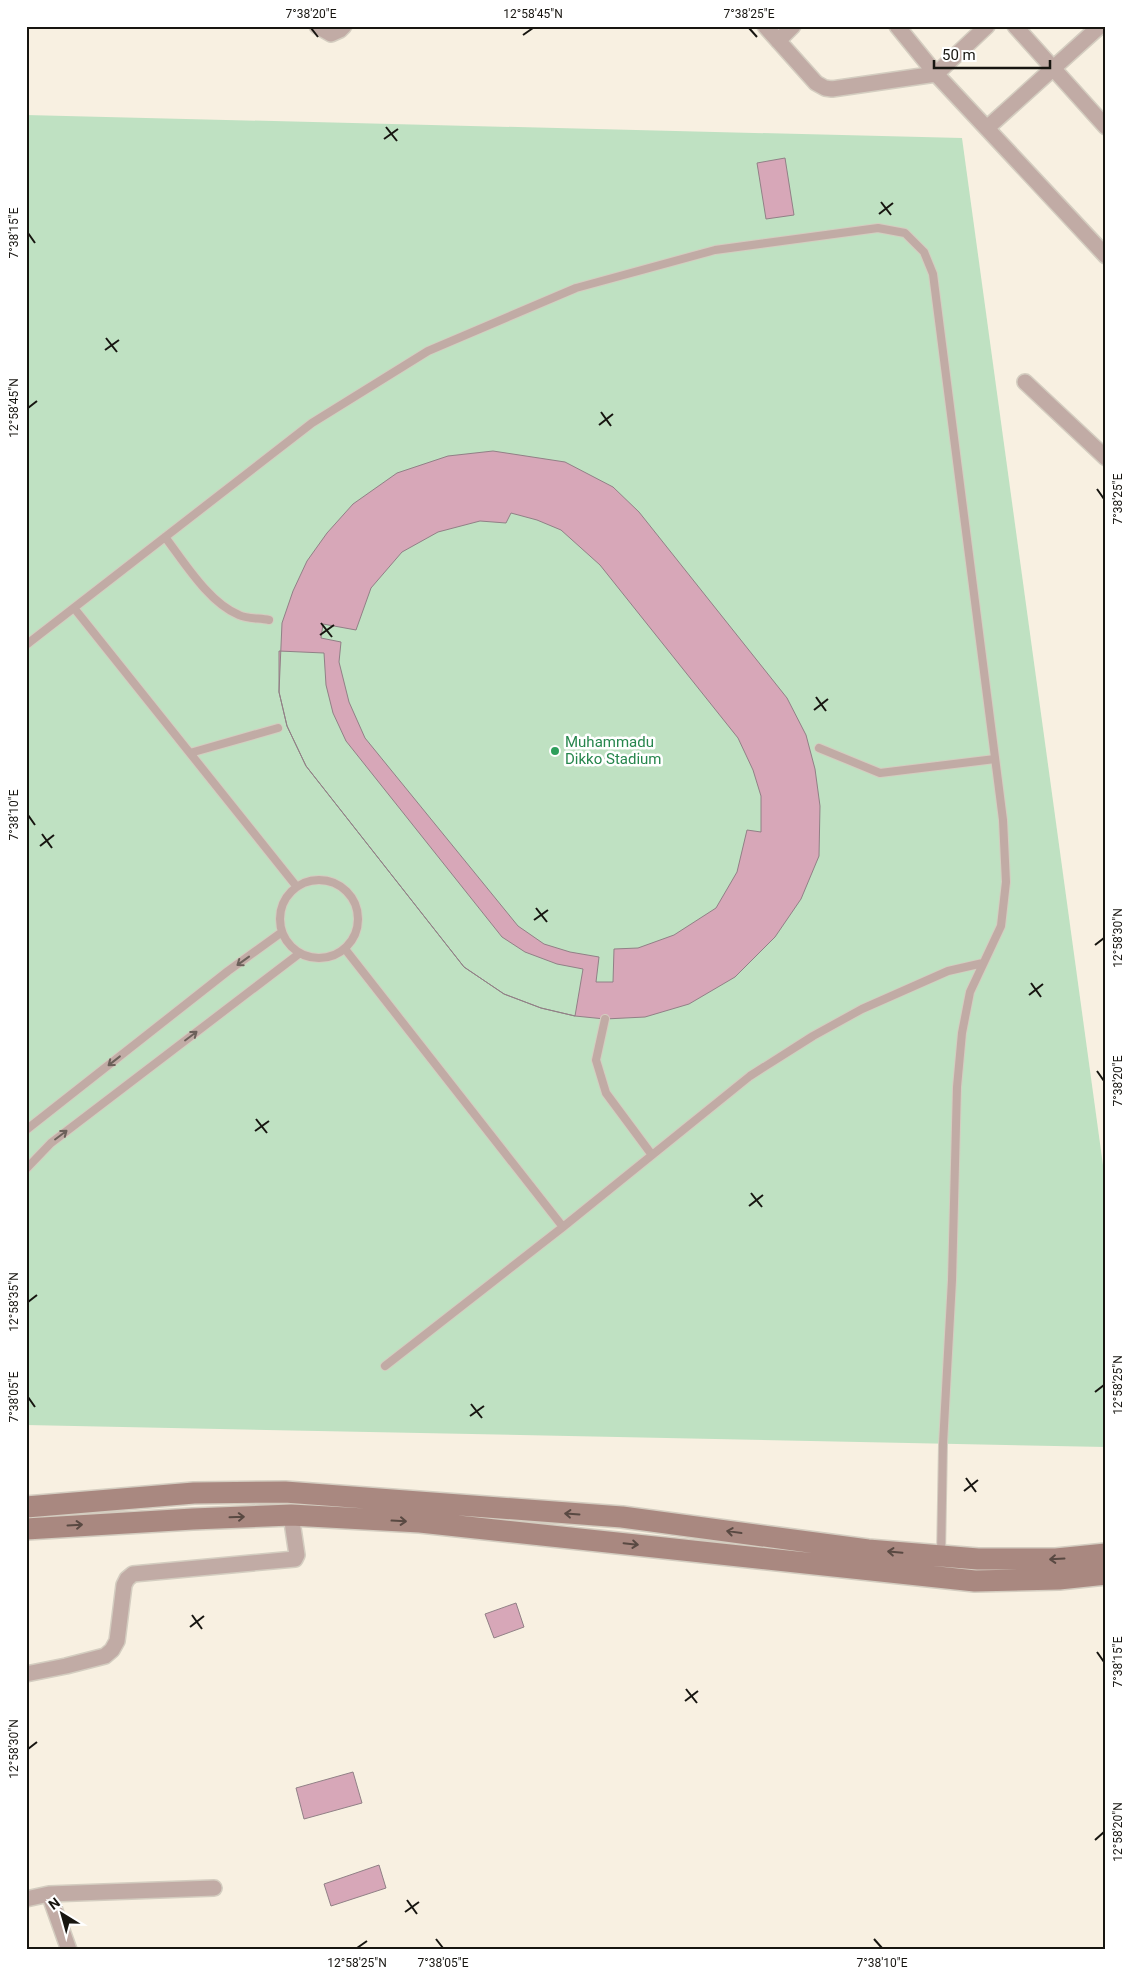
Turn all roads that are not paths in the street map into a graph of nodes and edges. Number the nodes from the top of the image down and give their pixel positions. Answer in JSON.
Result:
{"nodes":[{"id":1,"x":317,"y":26,"type":"edge"},
{"id":2,"x":344,"y":26,"type":"edge"},
{"id":3,"x":765,"y":26,"type":"edge"},
{"id":4,"x":794,"y":26,"type":"edge"},
{"id":5,"x":896,"y":26,"type":"edge"},
{"id":6,"x":987,"y":26,"type":"edge"},
{"id":7,"x":1015,"y":26,"type":"edge"},
{"id":8,"x":1100,"y":26,"type":"edge"},
{"id":9,"x":778,"y":41,"type":"junction"},
{"id":10,"x":1052,"y":69,"type":"junction"},
{"id":11,"x":936,"y":74,"type":"junction"},
{"id":12,"x":1102,"y":117,"type":"edge"},
{"id":13,"x":987,"y":128,"type":"junction"},
{"id":14,"x":1106,"y":256,"type":"edge"},
{"id":15,"x":1025,"y":382,"type":"dead end"},
{"id":16,"x":1106,"y":458,"type":"edge"},
{"id":17,"x":165,"y":537,"type":"junction"},
{"id":18,"x":74,"y":608,"type":"junction"},
{"id":19,"x":269,"y":620,"type":"dead end"},
{"id":20,"x":26,"y":645,"type":"edge"},
{"id":21,"x":278,"y":728,"type":"dead end"},
{"id":22,"x":819,"y":748,"type":"dead end"},
{"id":23,"x":190,"y":753,"type":"junction"},
{"id":24,"x":995,"y":759,"type":"junction"},
{"id":25,"x":297,"y":887,"type":"junction"},
{"id":26,"x":282,"y":932,"type":"junction"},
{"id":27,"x":345,"y":949,"type":"junction"},
{"id":28,"x":300,"y":953,"type":"junction"},
{"id":29,"x":983,"y":963,"type":"junction"},
{"id":30,"x":605,"y":1019,"type":"dead end"},
{"id":31,"x":26,"y":1130,"type":"edge"},
{"id":32,"x":652,"y":1155,"type":"junction"},
{"id":33,"x":26,"y":1168,"type":"edge"},
{"id":34,"x":563,"y":1227,"type":"junction"},
{"id":35,"x":385,"y":1366,"type":"dead end"},
{"id":36,"x":26,"y":1507,"type":"edge"},
{"id":37,"x":292,"y":1515,"type":"junction"},
{"id":38,"x":26,"y":1529,"type":"edge"},
{"id":39,"x":1106,"y":1554,"type":"edge"},
{"id":40,"x":940,"y":1556,"type":"junction"},
{"id":41,"x":1106,"y":1574,"type":"edge"},
{"id":42,"x":26,"y":1674,"type":"edge"},
{"id":43,"x":214,"y":1888,"type":"dead end"},
{"id":44,"x":49,"y":1894,"type":"junction"},
{"id":45,"x":26,"y":1899,"type":"edge"},
{"id":46,"x":69,"y":1950,"type":"edge"}],
"edges":[{"from":1,"to":2,"type":"street"},
{"from":3,"to":9,"type":"street"},
{"from":4,"to":9,"type":"street"},
{"from":5,"to":11,"type":"street"},
{"from":6,"to":11,"type":"street"},
{"from":7,"to":10,"type":"street"},
{"from":8,"to":10,"type":"street"},
{"from":9,"to":11,"type":"street"},
{"from":10,"to":12,"type":"street"},
{"from":10,"to":13,"type":"street"},
{"from":11,"to":13,"type":"street"},
{"from":13,"to":14,"type":"street"},
{"from":15,"to":16,"type":"street"},
{"from":17,"to":18,"type":"lane"},
{"from":17,"to":19,"type":"lane"},
{"from":17,"to":24,"type":"lane"},
{"from":18,"to":20,"type":"lane"},
{"from":18,"to":23,"type":"lane"},
{"from":21,"to":23,"type":"lane"},
{"from":22,"to":24,"type":"lane"},
{"from":23,"to":25,"type":"lane"},
{"from":24,"to":29,"type":"lane"},
{"from":25,"to":26,"type":"lane"},
{"from":25,"to":27,"type":"lane"},
{"from":26,"to":28,"type":"lane"},
{"from":26,"to":31,"type":"lane","one_way":true},
{"from":27,"to":28,"type":"lane"},
{"from":27,"to":34,"type":"lane"},
{"from":33,"to":28,"type":"lane","one_way":true},
{"from":29,"to":32,"type":"lane"},
{"from":29,"to":40,"type":"lane"},
{"from":30,"to":32,"type":"lane"},
{"from":32,"to":34,"type":"lane"},
{"from":34,"to":35,"type":"lane"},
{"from":40,"to":36,"type":"main road","one_way":true},
{"from":38,"to":37,"type":"main road","one_way":true},
{"from":37,"to":41,"type":"main road","one_way":true},
{"from":37,"to":42,"type":"street"},
{"from":39,"to":40,"type":"main road","one_way":true},
{"from":43,"to":44,"type":"street"},
{"from":44,"to":45,"type":"street"},
{"from":44,"to":46,"type":"street"}]}
